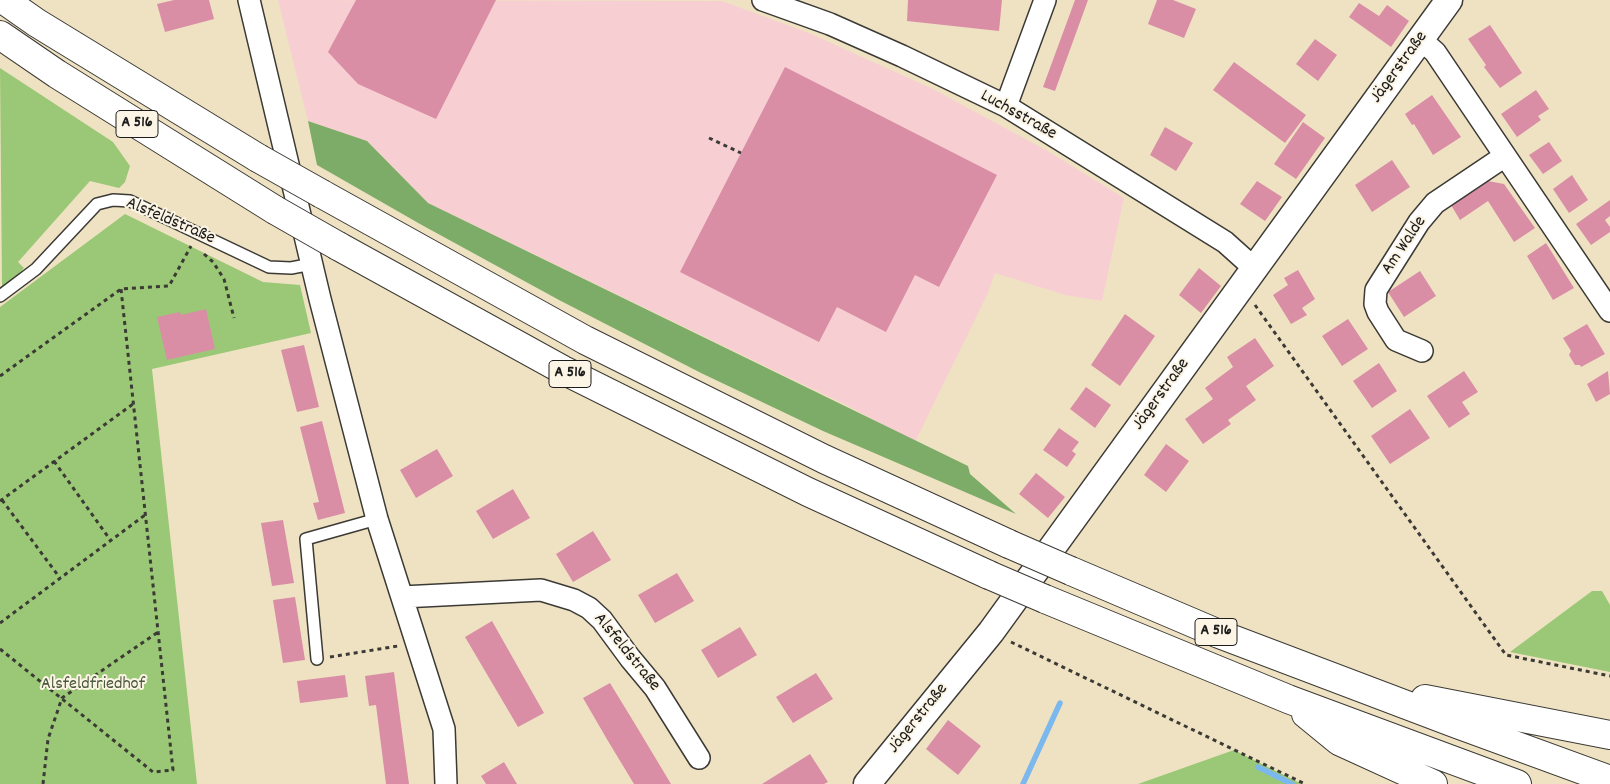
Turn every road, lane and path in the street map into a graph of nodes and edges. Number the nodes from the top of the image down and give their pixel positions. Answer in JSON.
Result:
{"nodes":[{"id":1,"x":4,"y":0,"type":"edge"},
{"id":2,"x":249,"y":0,"type":"edge"},
{"id":3,"x":763,"y":0,"type":"edge"},
{"id":4,"x":1045,"y":0,"type":"edge"},
{"id":5,"x":1449,"y":0,"type":"edge"},
{"id":6,"x":0,"y":35,"type":"edge"},
{"id":7,"x":1421,"y":40,"type":"junction"},
{"id":8,"x":1006,"y":106,"type":"junction"},
{"id":9,"x":709,"y":138,"type":"dead end"},
{"id":10,"x":741,"y":153,"type":"dead end"},
{"id":11,"x":1505,"y":156,"type":"junction"},
{"id":12,"x":200,"y":233,"type":"junction"},
{"id":13,"x":190,"y":247,"type":"junction"},
{"id":14,"x":312,"y":264,"type":"junction"},
{"id":15,"x":1248,"y":277,"type":"junction"},
{"id":16,"x":121,"y":289,"type":"junction"},
{"id":17,"x":0,"y":296,"type":"edge"},
{"id":18,"x":1610,"y":311,"type":"edge"},
{"id":19,"x":234,"y":318,"type":"dead end"},
{"id":20,"x":1422,"y":351,"type":"dead end"},
{"id":21,"x":0,"y":376,"type":"edge"},
{"id":22,"x":133,"y":403,"type":"junction"},
{"id":23,"x":54,"y":461,"type":"junction"},
{"id":24,"x":1,"y":500,"type":"edge"},
{"id":25,"x":145,"y":515,"type":"junction"},
{"id":26,"x":377,"y":519,"type":"junction"},
{"id":27,"x":111,"y":540,"type":"junction"},
{"id":28,"x":60,"y":578,"type":"junction"},
{"id":29,"x":402,"y":597,"type":"junction"},
{"id":30,"x":0,"y":623,"type":"edge"},
{"id":31,"x":158,"y":632,"type":"junction"},
{"id":32,"x":991,"y":632,"type":"junction"},
{"id":33,"x":417,"y":643,"type":"junction"},
{"id":34,"x":0,"y":649,"type":"edge"},
{"id":35,"x":317,"y":659,"type":"joint"},
{"id":36,"x":1610,"y":676,"type":"edge"},
{"id":37,"x":1362,"y":688,"type":"junction"},
{"id":38,"x":62,"y":698,"type":"junction"},
{"id":39,"x":1288,"y":699,"type":"junction"},
{"id":40,"x":1610,"y":735,"type":"edge"},
{"id":41,"x":699,"y":758,"type":"dead end"},
{"id":42,"x":1610,"y":780,"type":"edge"},
{"id":43,"x":43,"y":784,"type":"edge"},
{"id":44,"x":446,"y":784,"type":"edge"},
{"id":45,"x":866,"y":784,"type":"edge"},
{"id":46,"x":1305,"y":784,"type":"edge"},
{"id":47,"x":1433,"y":784,"type":"edge"},
{"id":48,"x":1517,"y":784,"type":"edge"}],
"edges":[{"from":1,"to":37,"type":"highway","number":"A 516","bridge":true},
{"from":2,"to":14,"type":"street"},
{"from":3,"to":8,"type":"street","name":"Luchsstraße"},
{"from":4,"to":8,"type":"street"},
{"from":5,"to":7,"type":"street","name":"Jägerstraße"},
{"from":6,"to":39,"type":"highway","number":"A 516","bridge":true},
{"from":7,"to":11,"type":"street"},
{"from":7,"to":15,"type":"street","name":"Jägerstraße"},
{"from":8,"to":15,"type":"street","name":"Luchsstraße"},
{"from":9,"to":10,"type":"path"},
{"from":11,"to":18,"type":"street"},
{"from":11,"to":20,"type":"street","name":"Am Walde"},
{"from":12,"to":13,"type":"path"},
{"from":12,"to":14,"type":"lane","name":"Alsfeldstraße"},
{"from":12,"to":17,"type":"lane","name":"Alsfeldstraße"},
{"from":13,"to":16,"type":"path"},
{"from":13,"to":19,"type":"path"},
{"from":14,"to":26,"type":"street"},
{"from":15,"to":32,"type":"street","name":"Jägerstraße"},
{"from":15,"to":36,"type":"path"},
{"from":16,"to":21,"type":"path"},
{"from":16,"to":22,"type":"path"},
{"from":22,"to":23,"type":"path"},
{"from":22,"to":25,"type":"path"},
{"from":23,"to":24,"type":"path"},
{"from":23,"to":27,"type":"path"},
{"from":24,"to":28,"type":"path"},
{"from":25,"to":27,"type":"path"},
{"from":25,"to":31,"type":"path"},
{"from":26,"to":29,"type":"street"},
{"from":26,"to":35,"type":"lane"},
{"from":27,"to":28,"type":"path"},
{"from":28,"to":30,"type":"path"},
{"from":29,"to":33,"type":"street"},
{"from":29,"to":41,"type":"street","name":"Alsfeldstraße"},
{"from":31,"to":38,"type":"path"},
{"from":31,"to":38,"type":"path"},
{"from":32,"to":45,"type":"street","name":"Jägerstraße"},
{"from":32,"to":46,"type":"path"},
{"from":33,"to":35,"type":"path"},
{"from":33,"to":44,"type":"street"},
{"from":34,"to":38,"type":"path"},
{"from":37,"to":40,"type":"highway"},
{"from":37,"to":42,"type":"highway","number":"A 516"},
{"from":38,"to":43,"type":"path"},
{"from":39,"to":47,"type":"highway"},
{"from":39,"to":48,"type":"highway","number":"A 516"}]}
